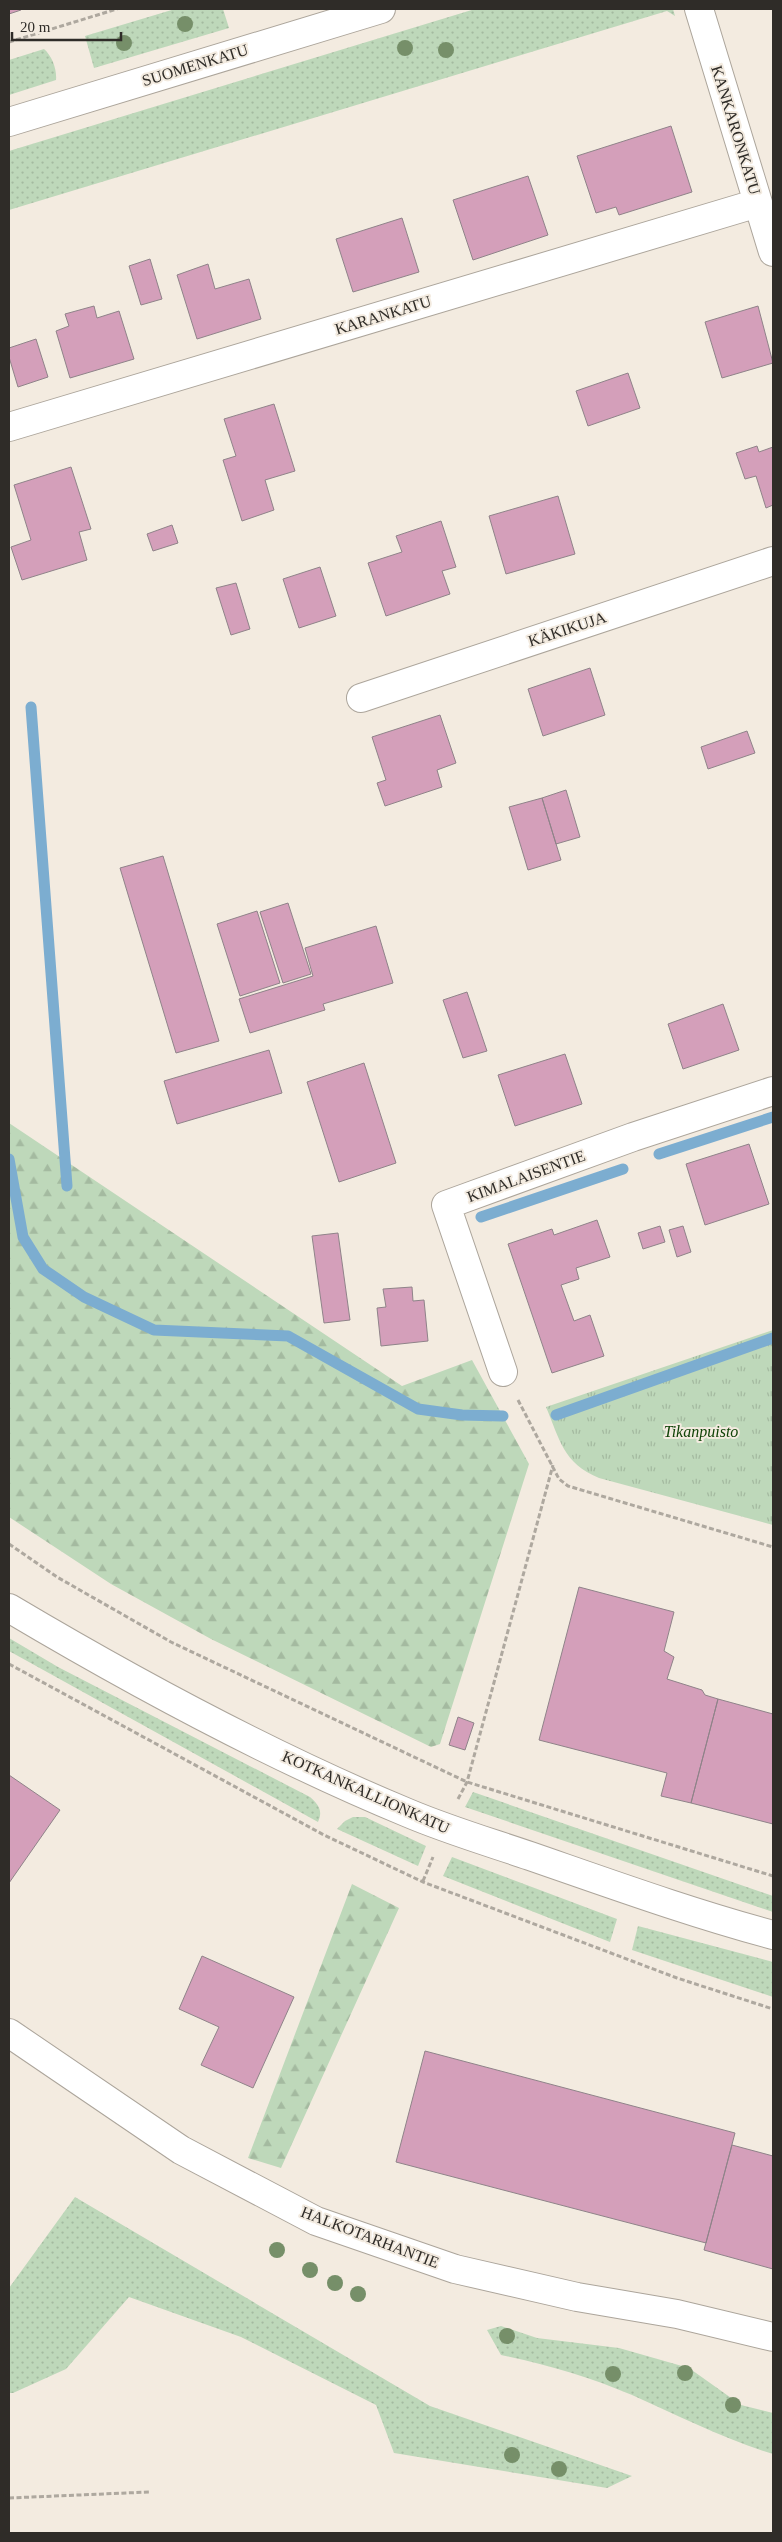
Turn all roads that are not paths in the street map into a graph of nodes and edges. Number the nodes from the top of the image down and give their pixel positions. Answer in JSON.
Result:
{"nodes":[{"id":1,"x":381,"y":9,"type":"edge"},
{"id":2,"x":699,"y":9,"type":"edge"},
{"id":3,"x":9,"y":122,"type":"edge"},
{"id":4,"x":758,"y":203,"type":"junction"},
{"id":5,"x":773,"y":252,"type":"edge"},
{"id":6,"x":9,"y":427,"type":"edge"},
{"id":7,"x":773,"y":561,"type":"edge"},
{"id":8,"x":361,"y":698,"type":"dead end"},
{"id":9,"x":773,"y":1091,"type":"edge"},
{"id":10,"x":503,"y":1372,"type":"road end"},
{"id":11,"x":9,"y":1608,"type":"edge"},
{"id":12,"x":773,"y":1935,"type":"edge"},
{"id":13,"x":9,"y":2033,"type":"edge"},
{"id":14,"x":773,"y":2337,"type":"edge"}],
"edges":[{"from":1,"to":3,"type":"street","name":"SUOMENKATU"},
{"from":2,"to":4,"type":"street","name":"KANKARONKATU"},
{"from":4,"to":5,"type":"street","name":"KANKARONKATU"},
{"from":4,"to":6,"type":"street","name":"KARANKATU"},
{"from":7,"to":8,"type":"street","name":"KÄKIKUJA"},
{"from":9,"to":10,"type":"street","name":"KIMALAISENTIE"},
{"from":11,"to":12,"type":"street","name":"KOTKANKALLIONKATU"},
{"from":13,"to":14,"type":"street","name":"HALKOTARHANTIE"}]}
